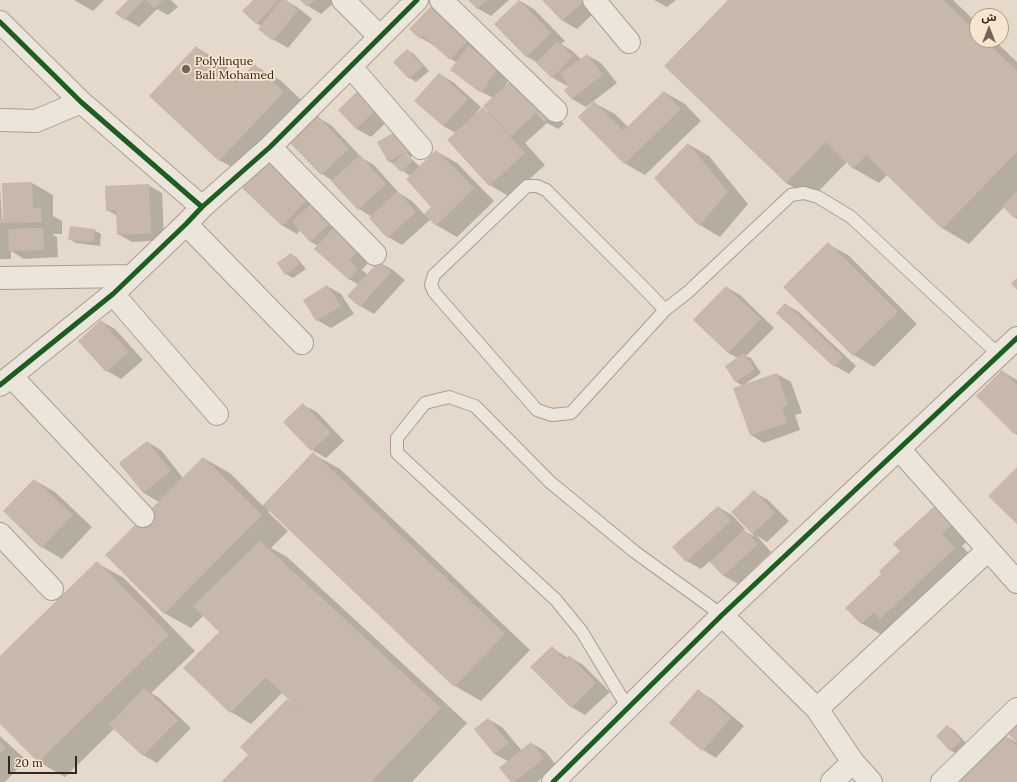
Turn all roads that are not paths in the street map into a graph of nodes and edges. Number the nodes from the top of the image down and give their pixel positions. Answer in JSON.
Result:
{"nodes":[{"id":1,"x":343,"y":0,"type":"edge"},
{"id":2,"x":417,"y":0,"type":"edge"},
{"id":3,"x":441,"y":0,"type":"edge"},
{"id":4,"x":594,"y":0,"type":"edge"},
{"id":5,"x":0,"y":22,"type":"edge"},
{"id":6,"x":380,"y":37,"type":"junction"},
{"id":7,"x":629,"y":42,"type":"dead end"},
{"id":8,"x":351,"y":67,"type":"junction"},
{"id":9,"x":81,"y":102,"type":"junction"},
{"id":10,"x":556,"y":111,"type":"dead end"},
{"id":11,"x":0,"y":120,"type":"edge"},
{"id":12,"x":270,"y":147,"type":"junction"},
{"id":13,"x":421,"y":148,"type":"dead end"},
{"id":14,"x":202,"y":207,"type":"junction"},
{"id":15,"x":186,"y":224,"type":"junction"},
{"id":16,"x":375,"y":254,"type":"dead end"},
{"id":17,"x":132,"y":276,"type":"junction"},
{"id":18,"x":0,"y":278,"type":"edge"},
{"id":19,"x":113,"y":294,"type":"junction"},
{"id":20,"x":665,"y":310,"type":"junction"},
{"id":21,"x":1017,"y":338,"type":"edge"},
{"id":22,"x":302,"y":343,"type":"dead end"},
{"id":23,"x":999,"y":355,"type":"junction"},
{"id":24,"x":5,"y":380,"type":"edge"},
{"id":25,"x":217,"y":414,"type":"dead end"},
{"id":26,"x":899,"y":449,"type":"junction"},
{"id":27,"x":144,"y":516,"type":"dead end"},
{"id":28,"x":0,"y":534,"type":"edge"},
{"id":29,"x":988,"y":550,"type":"junction"},
{"id":30,"x":1017,"y":582,"type":"edge"},
{"id":31,"x":52,"y":589,"type":"dead end"},
{"id":32,"x":722,"y":615,"type":"junction"},
{"id":33,"x":628,"y":708,"type":"junction"},
{"id":34,"x":817,"y":709,"type":"junction"},
{"id":35,"x":1017,"y":709,"type":"edge"},
{"id":36,"x":852,"y":762,"type":"junction"},
{"id":37,"x":553,"y":782,"type":"edge"},
{"id":38,"x":832,"y":782,"type":"edge"},
{"id":39,"x":871,"y":782,"type":"edge"},
{"id":40,"x":942,"y":782,"type":"edge"}],
"edges":[{"from":1,"to":6,"type":"street"},
{"from":2,"to":6,"type":"street"},
{"from":3,"to":10,"type":"street"},
{"from":4,"to":7,"type":"street"},
{"from":5,"to":9,"type":"street"},
{"from":6,"to":8,"type":"street"},
{"from":8,"to":12,"type":"street"},
{"from":8,"to":13,"type":"street"},
{"from":9,"to":11,"type":"street"},
{"from":9,"to":14,"type":"street"},
{"from":12,"to":14,"type":"street"},
{"from":12,"to":16,"type":"street"},
{"from":14,"to":15,"type":"street"},
{"from":15,"to":17,"type":"street"},
{"from":15,"to":22,"type":"street"},
{"from":17,"to":18,"type":"street"},
{"from":17,"to":19,"type":"street"},
{"from":19,"to":24,"type":"street"},
{"from":19,"to":25,"type":"street"},
{"from":20,"to":20,"type":"lane"},
{"from":20,"to":23,"type":"lane"},
{"from":21,"to":23,"type":"street"},
{"from":23,"to":26,"type":"street"},
{"from":24,"to":27,"type":"street"},
{"from":26,"to":29,"type":"street"},
{"from":26,"to":32,"type":"street"},
{"from":28,"to":31,"type":"street"},
{"from":29,"to":30,"type":"street"},
{"from":29,"to":34,"type":"street"},
{"from":32,"to":33,"type":"street"},
{"from":32,"to":33,"type":"lane"},
{"from":32,"to":34,"type":"street"},
{"from":33,"to":37,"type":"street"},
{"from":34,"to":36,"type":"street"},
{"from":35,"to":40,"type":"street"},
{"from":36,"to":38,"type":"street"},
{"from":36,"to":39,"type":"street"}]}
